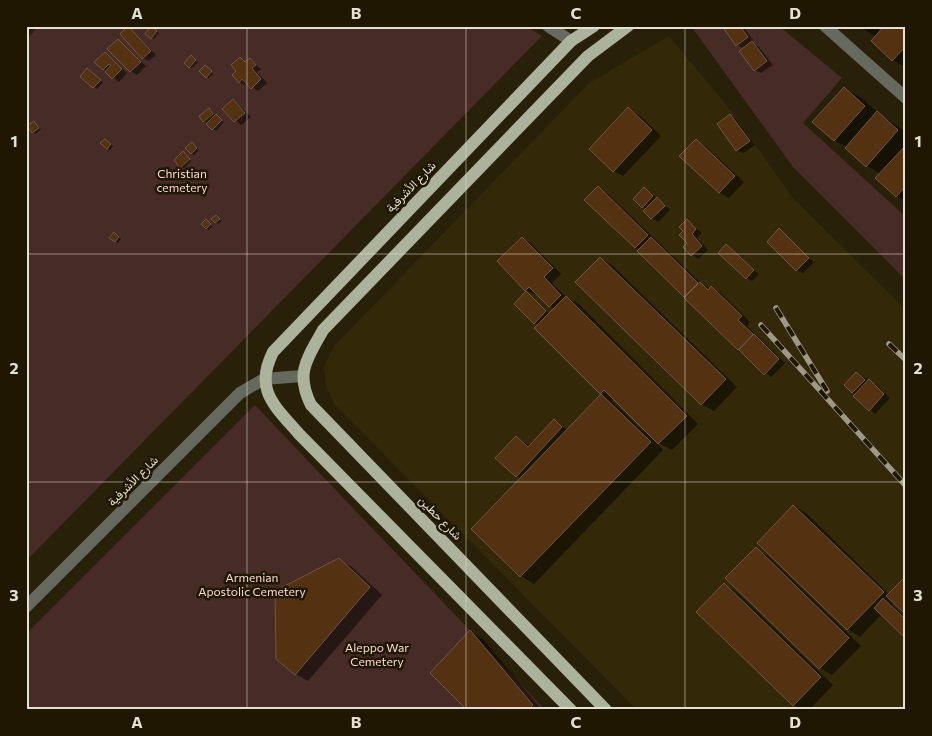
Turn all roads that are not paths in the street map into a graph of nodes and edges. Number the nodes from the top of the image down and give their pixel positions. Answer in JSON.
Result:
{"nodes":[{"id":1,"x":548,"y":26,"type":"edge"},
{"id":2,"x":594,"y":26,"type":"edge"},
{"id":3,"x":628,"y":26,"type":"edge"},
{"id":4,"x":825,"y":26,"type":"edge"},
{"id":5,"x":571,"y":41,"type":"junction"},
{"id":6,"x":906,"y":98,"type":"edge"},
{"id":7,"x":302,"y":376,"type":"junction"},
{"id":8,"x":264,"y":379,"type":"junction"},
{"id":9,"x":26,"y":608,"type":"edge"},
{"id":10,"x":571,"y":710,"type":"edge"},
{"id":11,"x":606,"y":710,"type":"edge"}],
"edges":[{"from":1,"to":5,"type":"street"},
{"from":2,"to":5,"type":"main road","name":"شارع الأشرفية"},
{"from":3,"to":7,"type":"main road"},
{"from":4,"to":6,"type":"street"},
{"from":5,"to":8,"type":"main road","name":"شارع الأشرفية"},
{"from":7,"to":8,"type":"street","name":"شارع الأشرفية"},
{"from":7,"to":11,"type":"main road","name":"شارع حطين"},
{"from":8,"to":9,"type":"street","name":"شارع الأشرفية"},
{"from":8,"to":10,"type":"main road"}]}
